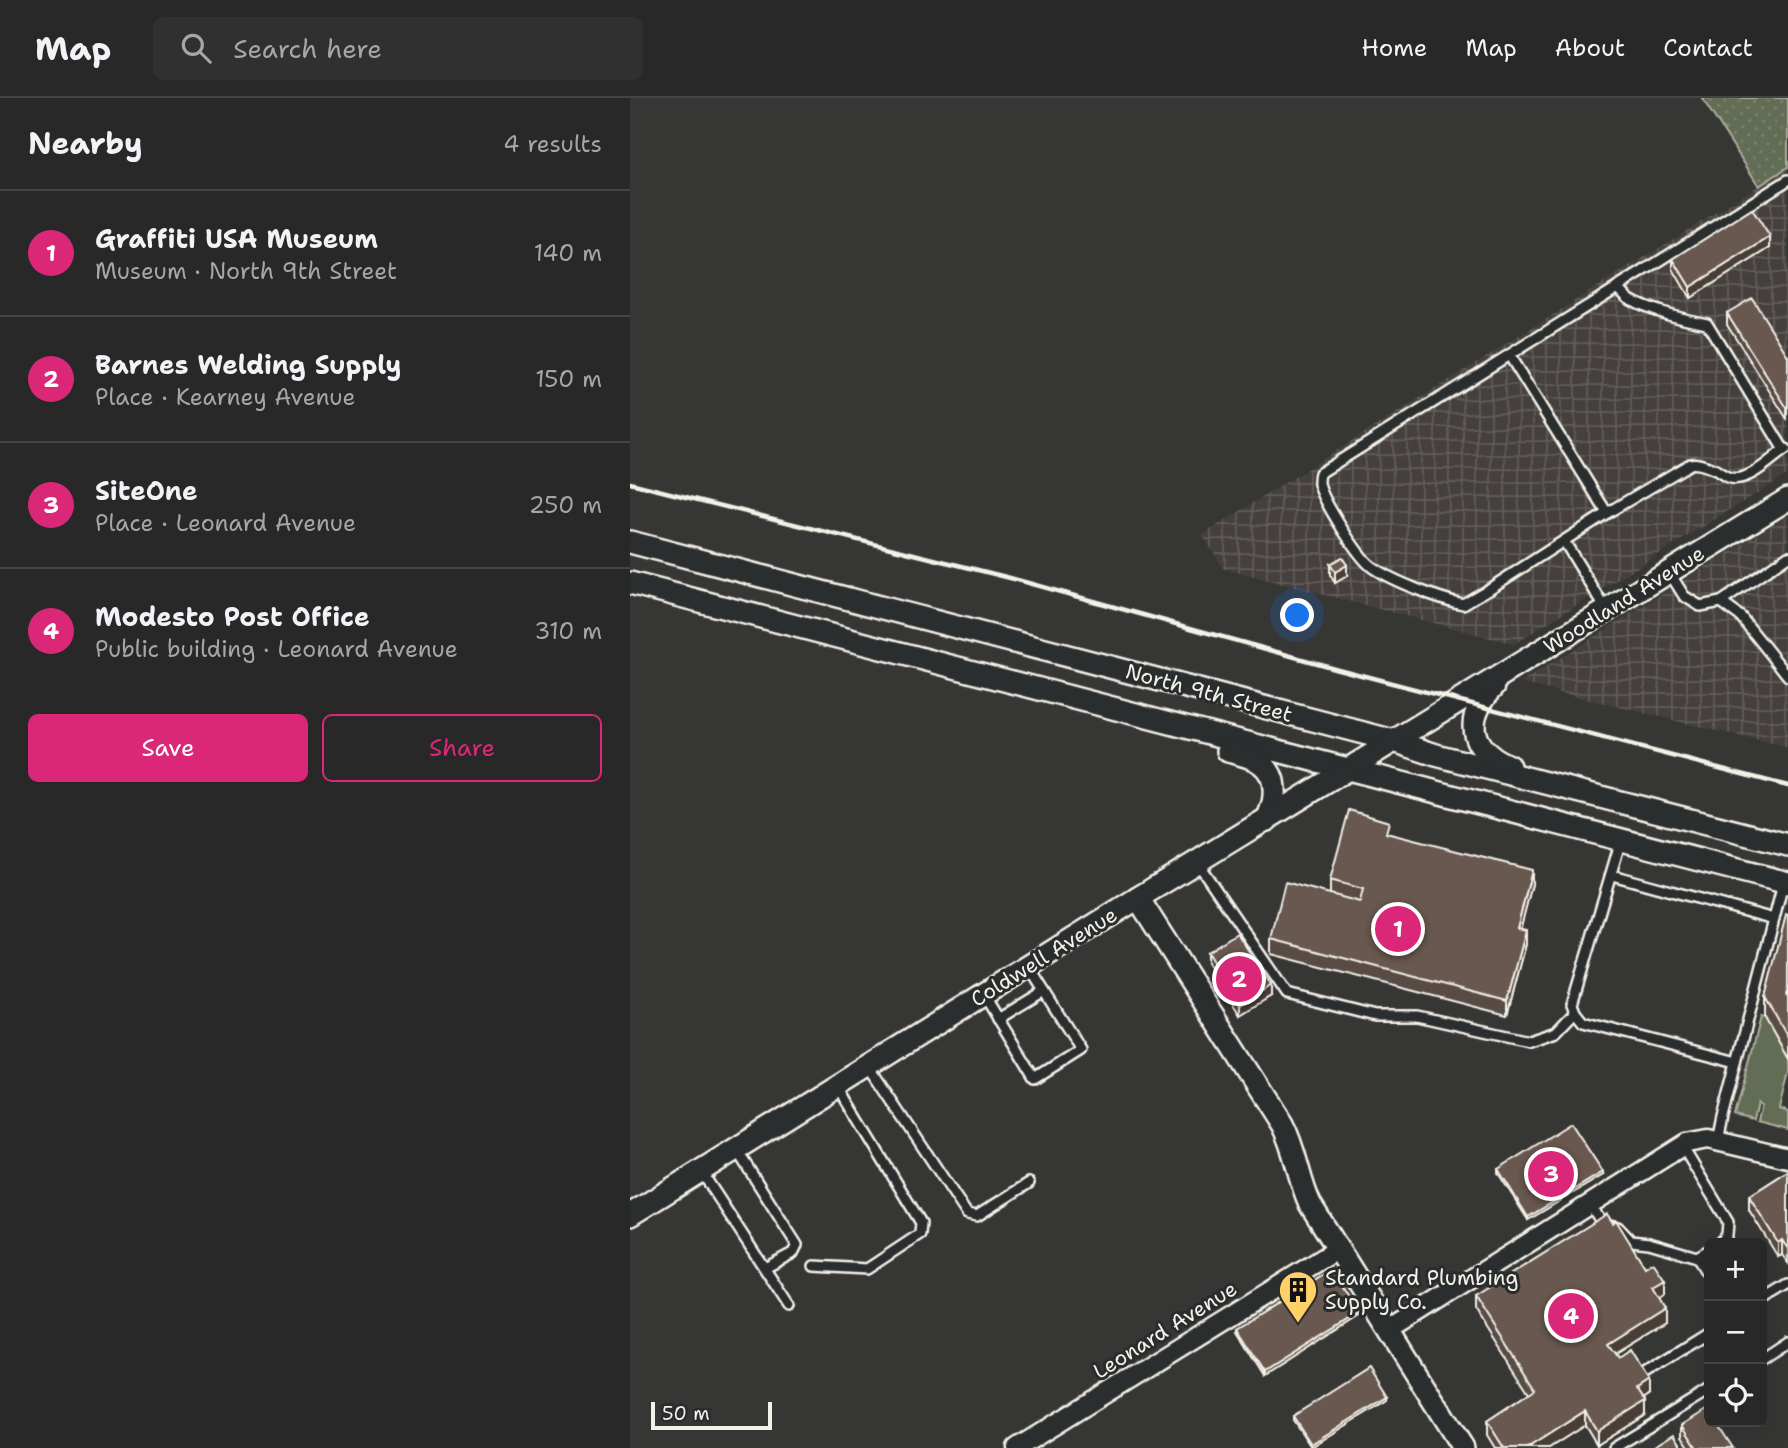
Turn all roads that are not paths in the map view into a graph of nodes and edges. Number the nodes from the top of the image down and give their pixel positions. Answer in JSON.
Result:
{"nodes":[{"id":1,"x":1788,"y":180,"type":"edge"},
{"id":2,"x":1618,"y":287,"type":"junction"},
{"id":3,"x":1510,"y":355,"type":"junction"},
{"id":4,"x":1786,"y":449,"type":"edge"},
{"id":5,"x":1788,"y":499,"type":"edge"},
{"id":6,"x":1606,"y":513,"type":"junction"},
{"id":7,"x":1564,"y":541,"type":"junction"},
{"id":8,"x":630,"y":542,"type":"edge"},
{"id":9,"x":1788,"y":556,"type":"edge"},
{"id":10,"x":1668,"y":572,"type":"junction"},
{"id":11,"x":630,"y":583,"type":"edge"},
{"id":12,"x":1721,"y":603,"type":"junction"},
{"id":13,"x":1607,"y":611,"type":"junction"},
{"id":14,"x":1508,"y":671,"type":"junction"},
{"id":15,"x":1788,"y":676,"type":"edge"},
{"id":16,"x":1460,"y":700,"type":"joint"},
{"id":17,"x":1155,"y":719,"type":"junction"},
{"id":18,"x":1394,"y":741,"type":"junction"},
{"id":19,"x":1351,"y":769,"type":"junction"},
{"id":20,"x":1585,"y":794,"type":"junction"},
{"id":21,"x":1268,"y":820,"type":"junction"},
{"id":22,"x":1621,"y":839,"type":"junction"},
{"id":23,"x":1788,"y":845,"type":"edge"},
{"id":24,"x":1197,"y":862,"type":"junction"},
{"id":25,"x":1612,"y":875,"type":"junction"},
{"id":26,"x":1786,"y":882,"type":"edge"},
{"id":27,"x":1138,"y":898,"type":"junction"},
{"id":28,"x":1774,"y":919,"type":"junction"},
{"id":29,"x":1029,"y":967,"type":"junction"},
{"id":30,"x":1044,"y":991,"type":"junction"},
{"id":31,"x":984,"y":995,"type":"junction"},
{"id":32,"x":1575,"y":1013,"type":"junction"},
{"id":33,"x":998,"y":1019,"type":"junction"},
{"id":34,"x":1737,"y":1062,"type":"junction"},
{"id":35,"x":869,"y":1066,"type":"junction"},
{"id":36,"x":838,"y":1086,"type":"junction"},
{"id":37,"x":1718,"y":1141,"type":"junction"},
{"id":38,"x":1682,"y":1146,"type":"junction"},
{"id":39,"x":736,"y":1149,"type":"junction"},
{"id":40,"x":1788,"y":1158,"type":"edge"},
{"id":41,"x":701,"y":1171,"type":"junction"},
{"id":42,"x":1029,"y":1183,"type":"dead end"},
{"id":43,"x":1589,"y":1203,"type":"junction"},
{"id":44,"x":634,"y":1209,"type":"edge"},
{"id":45,"x":1724,"y":1238,"type":"edge"},
{"id":46,"x":1338,"y":1250,"type":"junction"},
{"id":47,"x":1704,"y":1253,"type":"edge"},
{"id":48,"x":1698,"y":1257,"type":"junction"},
{"id":49,"x":814,"y":1266,"type":"dead end"},
{"id":50,"x":765,"y":1268,"type":"junction"},
{"id":51,"x":1704,"y":1268,"type":"edge"},
{"id":52,"x":1788,"y":1285,"type":"edge"},
{"id":53,"x":1767,"y":1298,"type":"edge"},
{"id":54,"x":789,"y":1306,"type":"dead end"},
{"id":55,"x":1390,"y":1330,"type":"junction"},
{"id":56,"x":1704,"y":1336,"type":"edge"},
{"id":57,"x":1788,"y":1342,"type":"edge"},
{"id":58,"x":1767,"y":1356,"type":"edge"},
{"id":59,"x":1640,"y":1376,"type":"edge"},
{"id":60,"x":1704,"y":1393,"type":"edge"},
{"id":61,"x":1017,"y":1448,"type":"edge"},
{"id":62,"x":1463,"y":1448,"type":"edge"},
{"id":63,"x":1614,"y":1448,"type":"edge"}],
"edges":[{"from":1,"to":2,"type":"lane"},
{"from":2,"to":3,"type":"lane"},
{"from":2,"to":4,"type":"lane"},
{"from":3,"to":6,"type":"lane"},
{"from":3,"to":7,"type":"lane"},
{"from":4,"to":6,"type":"lane"},
{"from":5,"to":10,"type":"street","name":"Woodland Avenue"},
{"from":6,"to":7,"type":"lane"},
{"from":7,"to":13,"type":"lane"},
{"from":8,"to":18,"type":"street","name":"North 9th Street"},
{"from":9,"to":12,"type":"lane"},
{"from":10,"to":12,"type":"lane"},
{"from":10,"to":13,"type":"street","name":"Woodland Avenue"},
{"from":11,"to":17,"type":"street","name":"North 9th Street"},
{"from":12,"to":15,"type":"lane"},
{"from":13,"to":14,"type":"street","name":"Woodland Avenue"},
{"from":14,"to":16,"type":"street","name":"Woodland Avenue"},
{"from":14,"to":20,"type":"street"},
{"from":16,"to":18,"type":"street","name":"Coldwell Avenue"},
{"from":17,"to":19,"type":"street","name":"North 9th Street"},
{"from":17,"to":21,"type":"street"},
{"from":18,"to":19,"type":"street","name":"Coldwell Avenue"},
{"from":18,"to":20,"type":"street","name":"North 9th Street"},
{"from":19,"to":21,"type":"street","name":"Coldwell Avenue"},
{"from":19,"to":22,"type":"street","name":"North 9th Street"},
{"from":20,"to":23,"type":"street","name":"North 9th Street"},
{"from":21,"to":24,"type":"street","name":"Coldwell Avenue"},
{"from":22,"to":25,"type":"lane"},
{"from":22,"to":26,"type":"street","name":"North 9th Street"},
{"from":24,"to":27,"type":"street","name":"Coldwell Avenue"},
{"from":24,"to":32,"type":"lane"},
{"from":25,"to":28,"type":"lane"},
{"from":25,"to":32,"type":"lane"},
{"from":26,"to":28,"type":"lane"},
{"from":27,"to":29,"type":"street","name":"Coldwell Avenue"},
{"from":27,"to":46,"type":"street"},
{"from":28,"to":34,"type":"lane"},
{"from":29,"to":30,"type":"lane"},
{"from":29,"to":31,"type":"street","name":"Coldwell Avenue"},
{"from":30,"to":33,"type":"lane"},
{"from":30,"to":33,"type":"lane"},
{"from":31,"to":33,"type":"lane"},
{"from":31,"to":35,"type":"street","name":"Coldwell Avenue"},
{"from":32,"to":34,"type":"lane"},
{"from":34,"to":37,"type":"lane"},
{"from":35,"to":36,"type":"street","name":"Coldwell Avenue"},
{"from":35,"to":42,"type":"lane"},
{"from":36,"to":39,"type":"street","name":"Coldwell Avenue"},
{"from":36,"to":49,"type":"lane"},
{"from":37,"to":38,"type":"street"},
{"from":37,"to":40,"type":"street"},
{"from":38,"to":43,"type":"street"},
{"from":38,"to":45,"type":"lane"},
{"from":39,"to":41,"type":"street","name":"Coldwell Avenue"},
{"from":39,"to":50,"type":"lane"},
{"from":41,"to":44,"type":"street","name":"Coldwell Avenue"},
{"from":41,"to":50,"type":"lane"},
{"from":43,"to":48,"type":"lane"},
{"from":43,"to":55,"type":"street"},
{"from":46,"to":55,"type":"street"},
{"from":46,"to":61,"type":"street","name":"Leonard Avenue"},
{"from":47,"to":48,"type":"lane"},
{"from":48,"to":51,"type":"lane"},
{"from":50,"to":54,"type":"lane"},
{"from":52,"to":53,"type":"lane"},
{"from":55,"to":62,"type":"street"},
{"from":56,"to":59,"type":"lane"},
{"from":57,"to":58,"type":"lane"},
{"from":60,"to":63,"type":"lane"}]}
